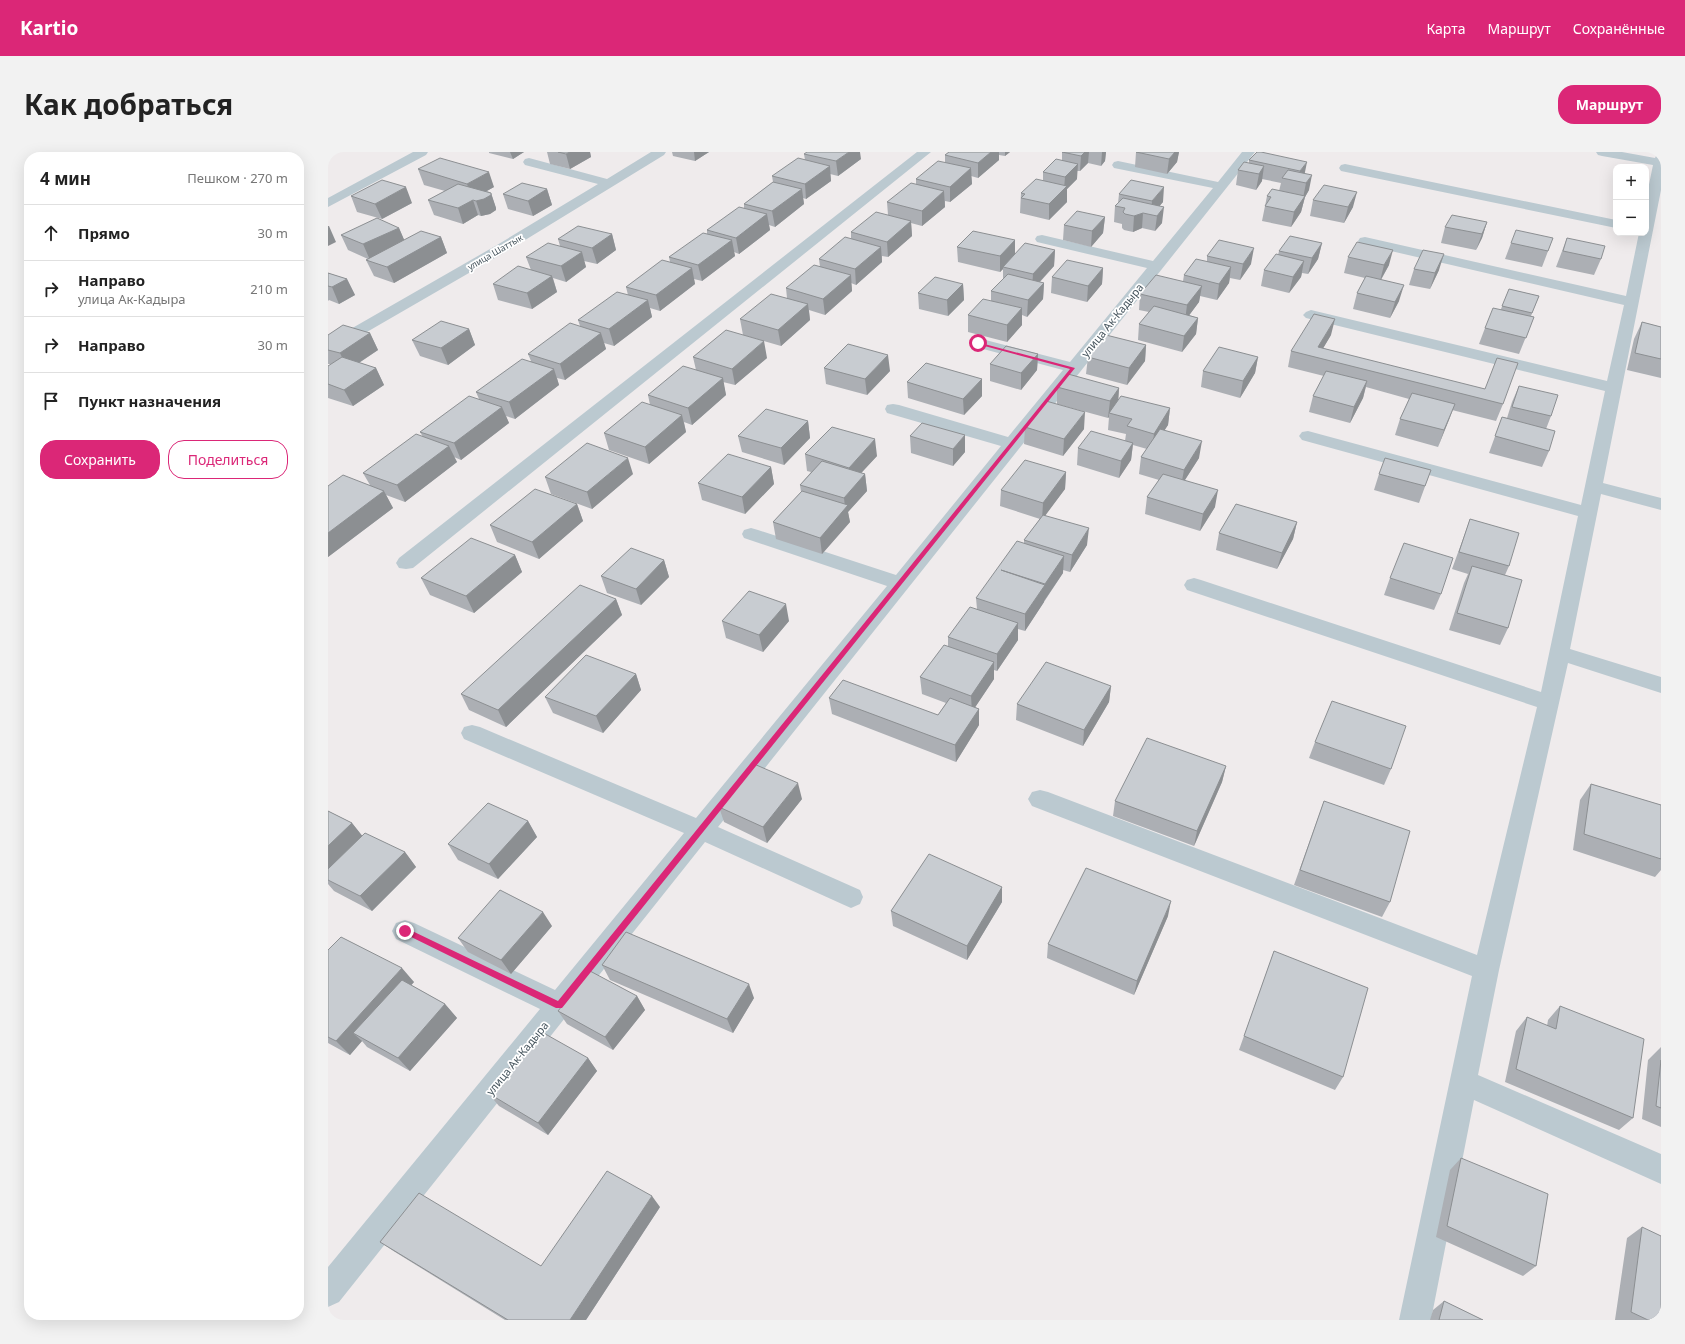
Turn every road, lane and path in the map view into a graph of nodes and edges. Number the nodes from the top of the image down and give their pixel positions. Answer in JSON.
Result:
{"nodes":[{"id":1,"x":422,"y":152,"type":"edge"},
{"id":2,"x":660,"y":152,"type":"edge"},
{"id":3,"x":925,"y":152,"type":"edge"},
{"id":4,"x":1249,"y":152,"type":"edge"},
{"id":5,"x":1602,"y":152,"type":"edge"},
{"id":6,"x":1660,"y":160,"type":"edge"},
{"id":7,"x":529,"y":162,"type":"dead end"},
{"id":8,"x":1118,"y":165,"type":"dead end"},
{"id":9,"x":1345,"y":168,"type":"dead end"},
{"id":10,"x":609,"y":183,"type":"junction"},
{"id":11,"x":1220,"y":186,"type":"junction"},
{"id":12,"x":328,"y":203,"type":"edge"},
{"id":13,"x":1649,"y":216,"type":"edge"},
{"id":14,"x":1613,"y":223,"type":"edge"},
{"id":15,"x":1645,"y":236,"type":"edge"},
{"id":16,"x":1042,"y":239,"type":"dead end"},
{"id":17,"x":1365,"y":241,"type":"dead end"},
{"id":18,"x":1156,"y":266,"type":"junction"},
{"id":19,"x":1631,"y":302,"type":"junction"},
{"id":20,"x":1311,"y":315,"type":"dead end"},
{"id":21,"x":328,"y":329,"type":"edge"},
{"id":22,"x":348,"y":336,"type":"junction"},
{"id":23,"x":978,"y":343,"type":"dead end"},
{"id":24,"x":328,"y":348,"type":"edge"},
{"id":25,"x":1073,"y":368,"type":"junction"},
{"id":26,"x":1614,"y":388,"type":"junction"},
{"id":27,"x":893,"y":409,"type":"dead end"},
{"id":28,"x":1308,"y":436,"type":"dead end"},
{"id":29,"x":1012,"y":444,"type":"junction"},
{"id":30,"x":1594,"y":486,"type":"junction"},
{"id":31,"x":1661,"y":504,"type":"edge"},
{"id":32,"x":1588,"y":513,"type":"junction"},
{"id":33,"x":751,"y":534,"type":"dead end"},
{"id":34,"x":406,"y":563,"type":"dead end"},
{"id":35,"x":900,"y":583,"type":"junction"},
{"id":36,"x":1194,"y":585,"type":"dead end"},
{"id":37,"x":1559,"y":653,"type":"junction"},
{"id":38,"x":1661,"y":685,"type":"edge"},
{"id":39,"x":1549,"y":703,"type":"junction"},
{"id":40,"x":472,"y":733,"type":"dead end"},
{"id":41,"x":1040,"y":799,"type":"dead end"},
{"id":42,"x":701,"y":830,"type":"junction"},
{"id":43,"x":851,"y":897,"type":"dead end"},
{"id":44,"x":405,"y":931,"type":"dead end"},
{"id":45,"x":1486,"y":970,"type":"junction"},
{"id":46,"x":559,"y":1005,"type":"junction"},
{"id":47,"x":1463,"y":1082,"type":"junction"},
{"id":48,"x":1661,"y":1169,"type":"edge"},
{"id":49,"x":328,"y":1291,"type":"edge"},
{"id":50,"x":1415,"y":1320,"type":"edge"}],
"edges":[{"from":1,"to":12,"type":"street"},
{"from":2,"to":10,"type":"street","name":"улица Шаттык"},
{"from":3,"to":34,"type":"street"},
{"from":4,"to":11,"type":"street","name":"улица Ак-Кадыра"},
{"from":5,"to":6,"type":"street"},
{"from":6,"to":13,"type":"street"},
{"from":7,"to":10,"type":"street"},
{"from":8,"to":11,"type":"street"},
{"from":9,"to":14,"type":"street"},
{"from":10,"to":22,"type":"street","name":"улица Шаттык"},
{"from":11,"to":18,"type":"street","name":"улица Ак-Кадыра"},
{"from":15,"to":19,"type":"street"},
{"from":16,"to":18,"type":"street"},
{"from":17,"to":19,"type":"street"},
{"from":18,"to":25,"type":"street","name":"улица Ак-Кадыра"},
{"from":19,"to":26,"type":"street"},
{"from":20,"to":26,"type":"street"},
{"from":21,"to":22,"type":"street"},
{"from":22,"to":24,"type":"street","name":"улица Шаттык"},
{"from":23,"to":25,"type":"street"},
{"from":25,"to":29,"type":"street","name":"улица Ак-Кадыра"},
{"from":26,"to":30,"type":"street"},
{"from":27,"to":29,"type":"street"},
{"from":28,"to":32,"type":"street"},
{"from":29,"to":35,"type":"street","name":"улица Ак-Кадыра"},
{"from":30,"to":31,"type":"street"},
{"from":30,"to":32,"type":"street"},
{"from":32,"to":37,"type":"street"},
{"from":33,"to":35,"type":"street"},
{"from":35,"to":42,"type":"street","name":"улица Ак-Кадыра"},
{"from":36,"to":39,"type":"street"},
{"from":37,"to":38,"type":"street"},
{"from":37,"to":39,"type":"street"},
{"from":39,"to":45,"type":"street"},
{"from":40,"to":42,"type":"street"},
{"from":41,"to":45,"type":"street"},
{"from":42,"to":43,"type":"street"},
{"from":42,"to":46,"type":"street","name":"улица Ак-Кадыра"},
{"from":44,"to":46,"type":"street"},
{"from":45,"to":47,"type":"street"},
{"from":46,"to":49,"type":"street","name":"улица Ак-Кадыра"},
{"from":47,"to":48,"type":"street"},
{"from":47,"to":50,"type":"street"}]}
